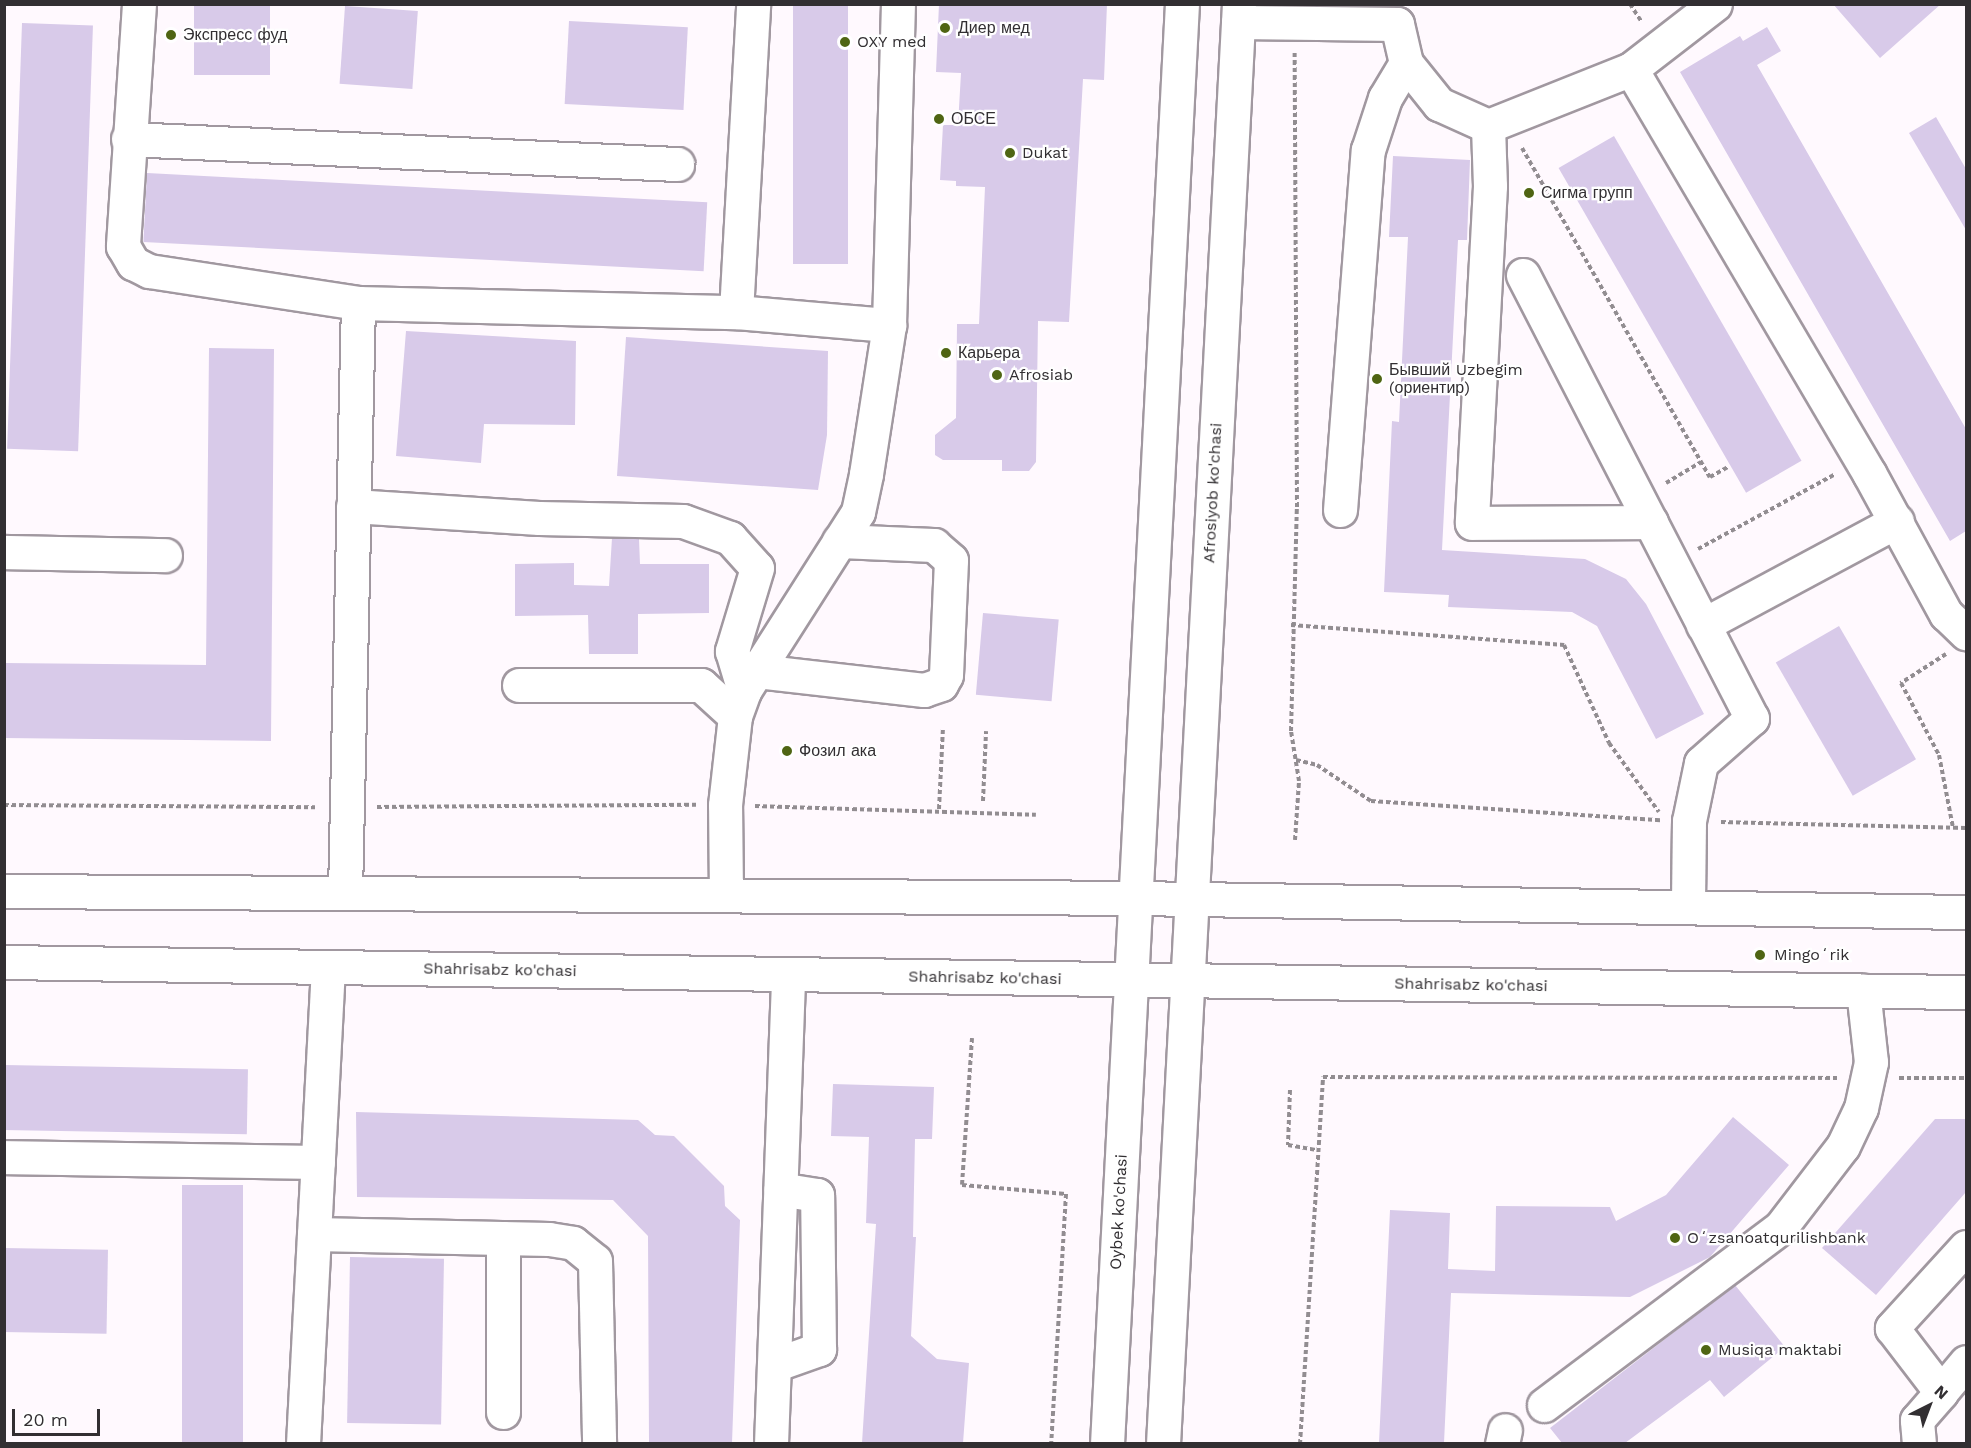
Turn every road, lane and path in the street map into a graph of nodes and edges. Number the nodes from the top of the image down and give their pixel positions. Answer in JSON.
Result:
{"nodes":[{"id":1,"x":139,"y":4,"type":"edge"},
{"id":2,"x":753,"y":4,"type":"edge"},
{"id":3,"x":898,"y":4,"type":"edge"},
{"id":4,"x":1182,"y":4,"type":"edge"},
{"id":5,"x":1715,"y":4,"type":"edge"},
{"id":6,"x":1238,"y":13,"type":"edge"},
{"id":7,"x":1401,"y":14,"type":"edge"},
{"id":8,"x":1295,"y":22,"type":"junction"},
{"id":9,"x":1406,"y":63,"type":"junction"},
{"id":10,"x":1631,"y":69,"type":"junction"},
{"id":11,"x":1496,"y":122,"type":"junction"},
{"id":12,"x":128,"y":139,"type":"junction"},
{"id":13,"x":677,"y":164,"type":"dead end"},
{"id":14,"x":1522,"y":275,"type":"dead end"},
{"id":15,"x":358,"y":303,"type":"junction"},
{"id":16,"x":736,"y":312,"type":"junction"},
{"id":17,"x":889,"y":325,"type":"junction"},
{"id":18,"x":1861,"y":461,"type":"junction"},
{"id":19,"x":1701,"y":462,"type":"junction"},
{"id":20,"x":1728,"y":467,"type":"dead end"},
{"id":21,"x":353,"y":506,"type":"junction"},
{"id":22,"x":1340,"y":510,"type":"dead end"},
{"id":23,"x":1645,"y":510,"type":"junction"},
{"id":24,"x":1896,"y":521,"type":"junction"},
{"id":25,"x":839,"y":541,"type":"junction"},
{"id":26,"x":4,"y":552,"type":"edge"},
{"id":27,"x":165,"y":555,"type":"dead end"},
{"id":28,"x":1672,"y":563,"type":"junction"},
{"id":29,"x":1291,"y":625,"type":"junction"},
{"id":30,"x":1704,"y":625,"type":"junction"},
{"id":31,"x":1962,"y":640,"type":"edge"},
{"id":32,"x":519,"y":685,"type":"dead end"},
{"id":33,"x":745,"y":693,"type":"junction"},
{"id":34,"x":943,"y":729,"type":"dead end"},
{"id":35,"x":986,"y":731,"type":"dead end"},
{"id":36,"x":1296,"y":760,"type":"junction"},
{"id":37,"x":983,"y":801,"type":"dead end"},
{"id":38,"x":725,"y":805,"type":"junction"},
{"id":39,"x":939,"y":810,"type":"junction"},
{"id":40,"x":1036,"y":815,"type":"dead end"},
{"id":41,"x":1689,"y":821,"type":"junction"},
{"id":42,"x":1953,"y":828,"type":"junction"},
{"id":43,"x":1966,"y":828,"type":"edge"},
{"id":44,"x":1295,"y":840,"type":"dead end"},
{"id":45,"x":4,"y":891,"type":"edge"},
{"id":46,"x":345,"y":893,"type":"junction"},
{"id":47,"x":726,"y":895,"type":"junction"},
{"id":48,"x":1135,"y":898,"type":"junction"},
{"id":49,"x":1192,"y":899,"type":"junction"},
{"id":50,"x":1688,"y":906,"type":"junction"},
{"id":51,"x":1966,"y":912,"type":"edge"},
{"id":52,"x":4,"y":962,"type":"edge"},
{"id":53,"x":328,"y":968,"type":"junction"},
{"id":54,"x":788,"y":975,"type":"junction"},
{"id":55,"x":1131,"y":980,"type":"junction"},
{"id":56,"x":1188,"y":981,"type":"junction"},
{"id":57,"x":1863,"y":990,"type":"junction"},
{"id":58,"x":1966,"y":992,"type":"edge"},
{"id":59,"x":972,"y":1038,"type":"dead end"},
{"id":60,"x":1847,"y":1078,"type":"dead end"},
{"id":61,"x":1895,"y":1078,"type":"dead end"},
{"id":62,"x":1966,"y":1078,"type":"edge"},
{"id":63,"x":1290,"y":1090,"type":"dead end"},
{"id":64,"x":1316,"y":1150,"type":"junction"},
{"id":65,"x":4,"y":1157,"type":"edge"},
{"id":66,"x":318,"y":1162,"type":"junction"},
{"id":67,"x":780,"y":1189,"type":"junction"},
{"id":68,"x":314,"y":1234,"type":"junction"},
{"id":69,"x":503,"y":1238,"type":"junction"},
{"id":70,"x":1966,"y":1247,"type":"edge"},
{"id":71,"x":1966,"y":1362,"type":"edge"},
{"id":72,"x":774,"y":1365,"type":"junction"},
{"id":73,"x":1941,"y":1392,"type":"junction"},
{"id":74,"x":1544,"y":1405,"type":"dead end"},
{"id":75,"x":503,"y":1412,"type":"dead end"},
{"id":76,"x":303,"y":1443,"type":"edge"},
{"id":77,"x":599,"y":1443,"type":"edge"},
{"id":78,"x":771,"y":1443,"type":"edge"},
{"id":79,"x":1051,"y":1443,"type":"edge"},
{"id":80,"x":1107,"y":1443,"type":"edge"},
{"id":81,"x":1163,"y":1443,"type":"edge"},
{"id":82,"x":1300,"y":1443,"type":"edge"},
{"id":83,"x":1919,"y":1443,"type":"edge"}],
"edges":[{"from":1,"to":12,"type":"main road"},
{"from":2,"to":16,"type":"main road"},
{"from":3,"to":17,"type":"main road"},
{"from":4,"to":48,"type":"main road"},
{"from":5,"to":10,"type":"main road"},
{"from":6,"to":8,"type":"main road"},
{"from":6,"to":49,"type":"main road","name":"Afrosiyob ko'chasi"},
{"from":7,"to":8,"type":"main road"},
{"from":7,"to":9,"type":"main road"},
{"from":8,"to":29,"type":"path"},
{"from":9,"to":11,"type":"main road"},
{"from":9,"to":22,"type":"main road"},
{"from":10,"to":11,"type":"main road"},
{"from":10,"to":18,"type":"main road"},
{"from":11,"to":19,"type":"path"},
{"from":11,"to":23,"type":"main road"},
{"from":12,"to":13,"type":"main road"},
{"from":12,"to":15,"type":"main road"},
{"from":14,"to":23,"type":"main road"},
{"from":15,"to":16,"type":"main road"},
{"from":15,"to":21,"type":"main road"},
{"from":16,"to":17,"type":"main road"},
{"from":17,"to":25,"type":"main road"},
{"from":18,"to":24,"type":"main road"},
{"from":18,"to":28,"type":"path"},
{"from":19,"to":20,"type":"path"},
{"from":19,"to":23,"type":"path"},
{"from":21,"to":33,"type":"main road"},
{"from":21,"to":46,"type":"main road"},
{"from":23,"to":28,"type":"main road"},
{"from":24,"to":30,"type":"main road"},
{"from":24,"to":31,"type":"main road"},
{"from":25,"to":33,"type":"main road"},
{"from":25,"to":33,"type":"main road"},
{"from":26,"to":27,"type":"main road"},
{"from":28,"to":30,"type":"main road"},
{"from":29,"to":36,"type":"path"},
{"from":29,"to":36,"type":"path"},
{"from":30,"to":41,"type":"main road"},
{"from":31,"to":42,"type":"path"},
{"from":32,"to":33,"type":"main road"},
{"from":33,"to":38,"type":"main road"},
{"from":34,"to":39,"type":"path"},
{"from":35,"to":37,"type":"path"},
{"from":36,"to":44,"type":"path"},
{"from":38,"to":39,"type":"path"},
{"from":38,"to":47,"type":"main road"},
{"from":39,"to":40,"type":"path"},
{"from":41,"to":42,"type":"path"},
{"from":41,"to":50,"type":"main road"},
{"from":42,"to":43,"type":"path"},
{"from":45,"to":46,"type":"main road"},
{"from":46,"to":47,"type":"main road"},
{"from":47,"to":48,"type":"main road"},
{"from":48,"to":49,"type":"main road"},
{"from":48,"to":55,"type":"main road"},
{"from":49,"to":50,"type":"main road"},
{"from":49,"to":56,"type":"main road","name":"Afrosiyob ko'chasi"},
{"from":50,"to":51,"type":"main road"},
{"from":52,"to":53,"type":"main road","name":"Shahrisabz ko'chasi"},
{"from":53,"to":54,"type":"main road","name":"Shahrisabz ko'chasi"},
{"from":53,"to":66,"type":"main road"},
{"from":54,"to":55,"type":"main road","name":"Shahrisabz ko'chasi"},
{"from":54,"to":67,"type":"main road"},
{"from":55,"to":56,"type":"main road","name":"Shahrisabz ko'chasi"},
{"from":55,"to":80,"type":"main road","name":"Oybek ko'chasi"},
{"from":56,"to":57,"type":"main road","name":"Shahrisabz ko'chasi"},
{"from":56,"to":81,"type":"main road"},
{"from":57,"to":58,"type":"main road","name":"Shahrisabz ko'chasi"},
{"from":57,"to":74,"type":"main road"},
{"from":59,"to":79,"type":"path"},
{"from":60,"to":64,"type":"path"},
{"from":61,"to":62,"type":"path"},
{"from":63,"to":64,"type":"path"},
{"from":64,"to":82,"type":"path"},
{"from":65,"to":66,"type":"main road"},
{"from":66,"to":68,"type":"main road"},
{"from":67,"to":72,"type":"main road"},
{"from":67,"to":72,"type":"main road"},
{"from":68,"to":69,"type":"main road"},
{"from":68,"to":76,"type":"main road"},
{"from":69,"to":75,"type":"main road"},
{"from":69,"to":77,"type":"main road"},
{"from":70,"to":73,"type":"main road"},
{"from":71,"to":73,"type":"main road"},
{"from":72,"to":78,"type":"main road"},
{"from":73,"to":83,"type":"main road"}]}
